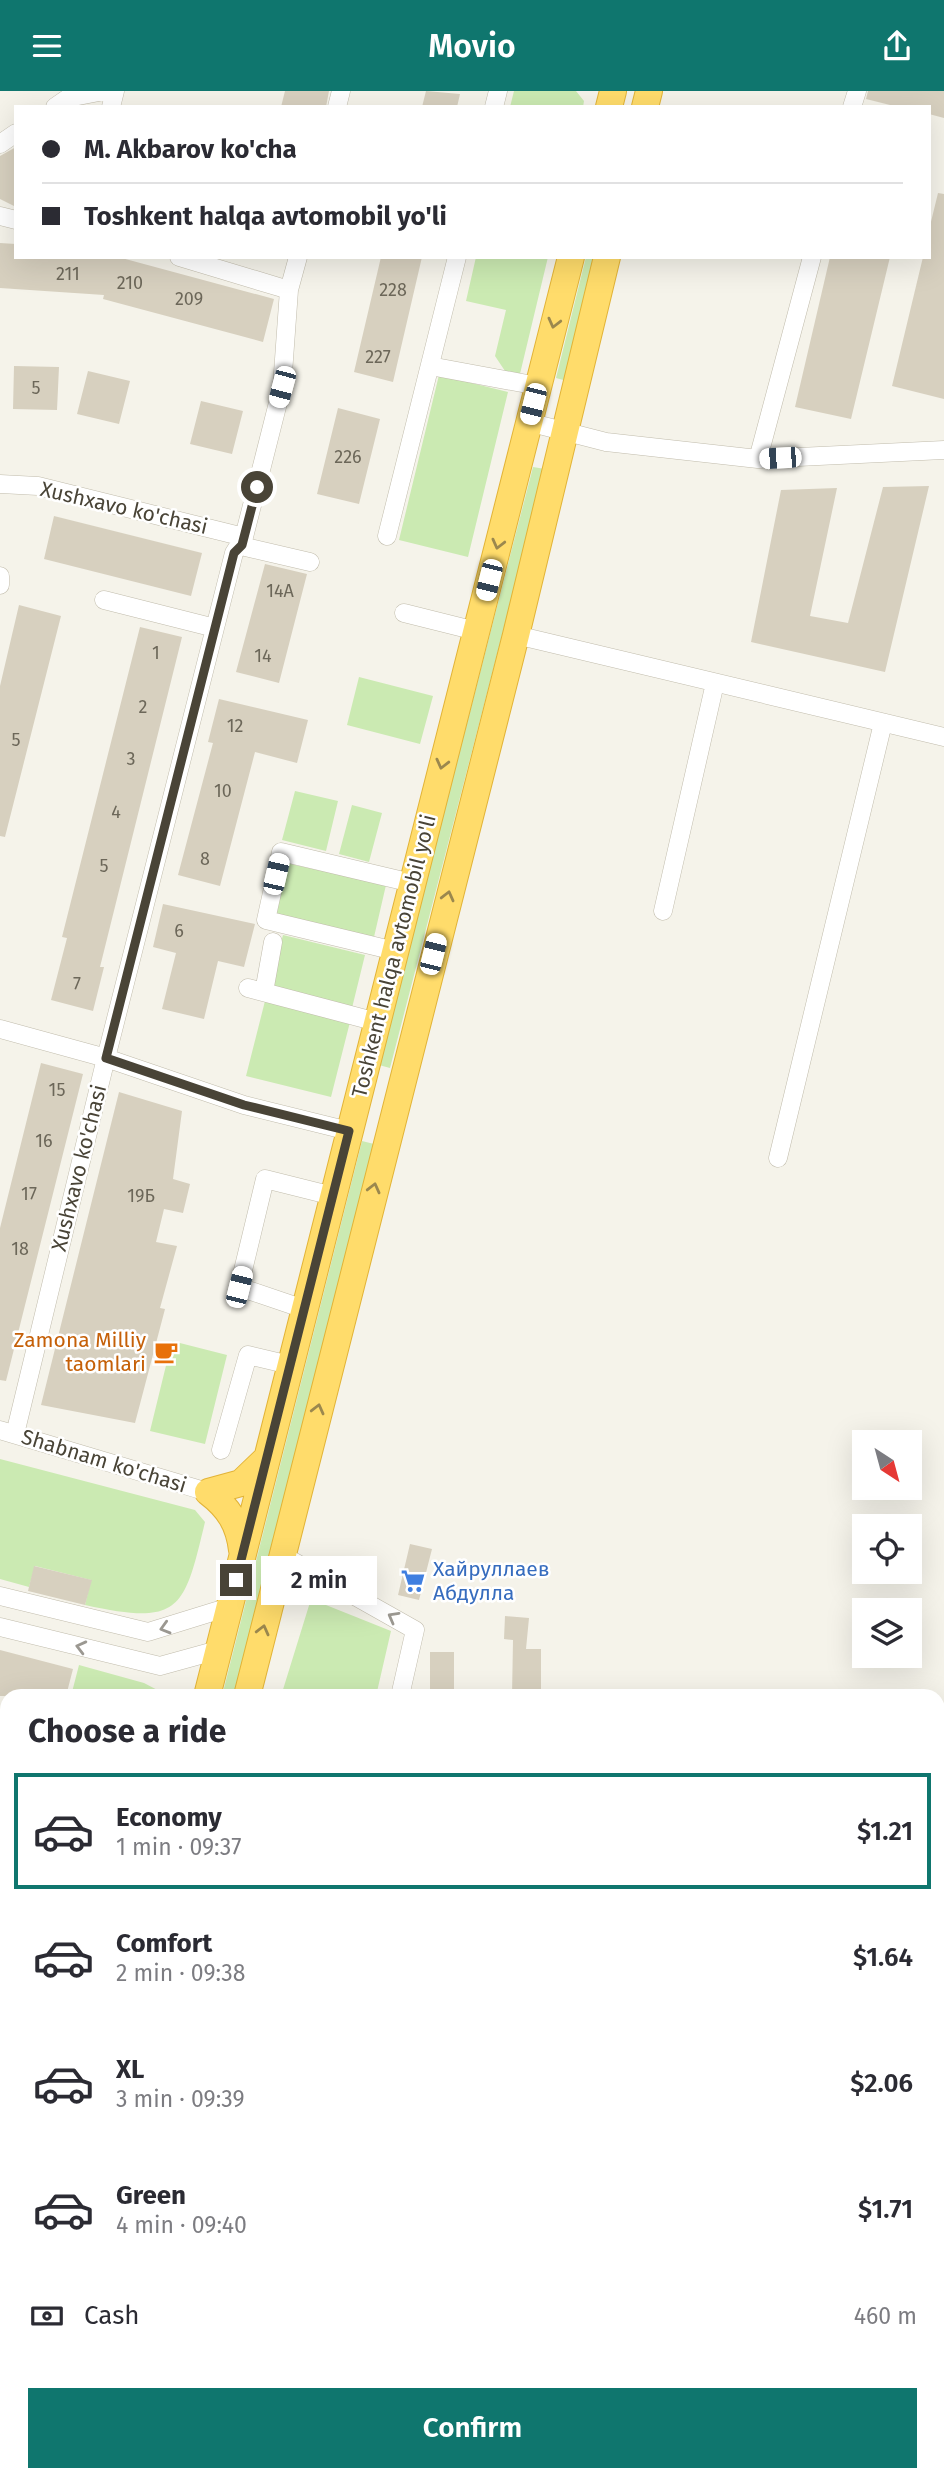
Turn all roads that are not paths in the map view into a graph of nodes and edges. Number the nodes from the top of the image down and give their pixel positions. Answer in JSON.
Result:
{"nodes":[{"id":1,"x":104,"y":91,"type":"edge"},
{"id":2,"x":58,"y":105,"type":"edge"},
{"id":3,"x":186,"y":259,"type":"edge"},
{"id":4,"x":297,"y":259,"type":"edge"},
{"id":5,"x":457,"y":259,"type":"edge"},
{"id":6,"x":570,"y":259,"type":"edge"},
{"id":7,"x":606,"y":259,"type":"edge"},
{"id":8,"x":811,"y":259,"type":"edge"},
{"id":9,"x":289,"y":290,"type":"junction"},
{"id":10,"x":430,"y":366,"type":"junction"},
{"id":11,"x":538,"y":386,"type":"junction"},
{"id":12,"x":528,"y":422,"type":"junction"},
{"id":13,"x":563,"y":433,"type":"junction"},
{"id":14,"x":944,"y":450,"type":"edge"},
{"id":15,"x":758,"y":459,"type":"junction"},
{"id":16,"x":0,"y":484,"type":"edge"},
{"id":17,"x":387,"y":536,"type":"dead end"},
{"id":18,"x":243,"y":541,"type":"junction"},
{"id":19,"x":310,"y":562,"type":"dead end"},
{"id":20,"x":0,"y":576,"type":"edge"},
{"id":21,"x":0,"y":585,"type":"edge"},
{"id":22,"x":104,"y":600,"type":"dead end"},
{"id":23,"x":404,"y":613,"type":"dead end"},
{"id":24,"x":215,"y":628,"type":"junction"},
{"id":25,"x":476,"y":631,"type":"junction"},
{"id":26,"x":516,"y":635,"type":"junction"},
{"id":27,"x":715,"y":683,"type":"junction"},
{"id":28,"x":883,"y":723,"type":"junction"},
{"id":29,"x":944,"y":737,"type":"edge"},
{"id":30,"x":412,"y":883,"type":"junction"},
{"id":31,"x":663,"y":911,"type":"dead end"},
{"id":32,"x":272,"y":942,"type":"dead end"},
{"id":33,"x":395,"y":951,"type":"junction"},
{"id":34,"x":377,"y":1022,"type":"junction"},
{"id":35,"x":0,"y":1028,"type":"edge"},
{"id":36,"x":106,"y":1058,"type":"junction"},
{"id":37,"x":356,"y":1105,"type":"junction"},
{"id":38,"x":392,"y":1114,"type":"junction"},
{"id":39,"x":349,"y":1131,"type":"junction"},
{"id":40,"x":778,"y":1158,"type":"dead end"},
{"id":41,"x":333,"y":1196,"type":"junction"},
{"id":42,"x":304,"y":1309,"type":"junction"},
{"id":43,"x":290,"y":1365,"type":"junction"},
{"id":44,"x":8,"y":1432,"type":"edge"},
{"id":45,"x":221,"y":1450,"type":"dead end"},
{"id":46,"x":267,"y":1458,"type":"junction"},
{"id":47,"x":208,"y":1492,"type":"junction"},
{"id":48,"x":243,"y":1553,"type":"junction"},
{"id":49,"x":282,"y":1555,"type":"junction"},
{"id":50,"x":0,"y":1596,"type":"edge"},
{"id":51,"x":229,"y":1607,"type":"junction"},
{"id":52,"x":0,"y":1627,"type":"edge"},
{"id":53,"x":218,"y":1650,"type":"junction"},
{"id":54,"x":209,"y":1689,"type":"edge"},
{"id":55,"x":249,"y":1689,"type":"edge"},
{"id":56,"x":402,"y":1689,"type":"edge"}],
"edges":[{"from":1,"to":2,"type":"street"},
{"from":3,"to":9,"type":"street"},
{"from":4,"to":9,"type":"street"},
{"from":5,"to":10,"type":"street"},
{"from":6,"to":11,"type":"highway","name":"Toshkent halqa avtomobil yo'li","one_way":true},
{"from":7,"to":13,"type":"highway","name":"Toshkent halqa avtomobil yo'li"},
{"from":8,"to":15,"type":"street"},
{"from":9,"to":18,"type":"street"},
{"from":10,"to":11,"type":"street"},
{"from":10,"to":17,"type":"street"},
{"from":11,"to":12,"type":"highway","name":"Toshkent halqa avtomobil yo'li"},
{"from":12,"to":13,"type":"street"},
{"from":12,"to":25,"type":"highway","name":"Toshkent halqa avtomobil yo'li","one_way":true},
{"from":13,"to":15,"type":"street"},
{"from":13,"to":26,"type":"highway","name":"Toshkent halqa avtomobil yo'li"},
{"from":14,"to":15,"type":"street"},
{"from":16,"to":18,"type":"street","name":"Xushxavo ko'chasi"},
{"from":18,"to":19,"type":"street"},
{"from":18,"to":24,"type":"street","name":"Xushxavo ko'chasi"},
{"from":20,"to":21,"type":"street"},
{"from":22,"to":24,"type":"street"},
{"from":23,"to":25,"type":"street"},
{"from":24,"to":36,"type":"street","name":"Xushxavo ko'chasi"},
{"from":25,"to":30,"type":"highway","name":"Toshkent halqa avtomobil yo'li","one_way":true},
{"from":26,"to":27,"type":"street"},
{"from":38,"to":26,"type":"highway","name":"Toshkent halqa avtomobil yo'li","one_way":true},
{"from":27,"to":28,"type":"street"},
{"from":27,"to":31,"type":"street"},
{"from":28,"to":29,"type":"street"},
{"from":28,"to":40,"type":"street"},
{"from":30,"to":33,"type":"highway","name":"Toshkent halqa avtomobil yo'li"},
{"from":30,"to":33,"type":"street"},
{"from":32,"to":34,"type":"street"},
{"from":33,"to":34,"type":"highway","name":"Toshkent halqa avtomobil yo'li"},
{"from":34,"to":37,"type":"highway","name":"Toshkent halqa avtomobil yo'li"},
{"from":35,"to":36,"type":"street"},
{"from":36,"to":39,"type":"street"},
{"from":36,"to":44,"type":"street","name":"Xushxavo ko'chasi"},
{"from":37,"to":38,"type":"highway"},
{"from":37,"to":39,"type":"highway","name":"Toshkent halqa avtomobil yo'li"},
{"from":49,"to":38,"type":"highway","name":"Toshkent halqa avtomobil yo'li","one_way":true},
{"from":39,"to":41,"type":"highway","name":"Toshkent halqa avtomobil yo'li"},
{"from":41,"to":42,"type":"highway","name":"Toshkent halqa avtomobil yo'li"},
{"from":41,"to":42,"type":"street"},
{"from":42,"to":43,"type":"highway","name":"Toshkent halqa avtomobil yo'li"},
{"from":43,"to":45,"type":"street"},
{"from":43,"to":46,"type":"highway","name":"Toshkent halqa avtomobil yo'li"},
{"from":44,"to":47,"type":"street","name":"Shabnam ko'chasi"},
{"from":46,"to":47,"type":"highway"},
{"from":46,"to":48,"type":"highway","name":"Toshkent halqa avtomobil yo'li"},
{"from":47,"to":48,"type":"highway"},
{"from":48,"to":51,"type":"highway","name":"Toshkent halqa avtomobil yo'li"},
{"from":55,"to":49,"type":"highway","name":"Toshkent halqa avtomobil yo'li","one_way":true},
{"from":56,"to":49,"type":"street","one_way":true},
{"from":51,"to":50,"type":"street","one_way":true},
{"from":51,"to":53,"type":"highway","name":"Toshkent halqa avtomobil yo'li"},
{"from":53,"to":52,"type":"street","one_way":true},
{"from":53,"to":54,"type":"highway","name":"Toshkent halqa avtomobil yo'li"}]}
